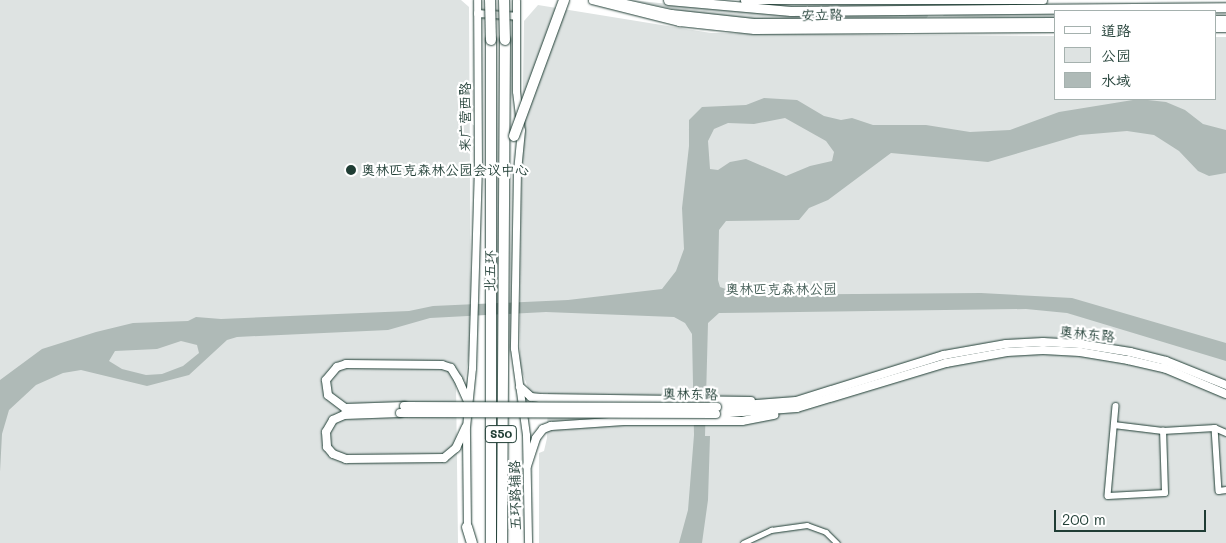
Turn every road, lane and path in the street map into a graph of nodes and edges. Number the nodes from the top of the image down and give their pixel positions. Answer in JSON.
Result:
{"nodes":[{"id":1,"x":477,"y":0,"type":"edge"},
{"id":2,"x":490,"y":0,"type":"edge"},
{"id":3,"x":504,"y":0,"type":"edge"},
{"id":4,"x":516,"y":0,"type":"edge"},
{"id":5,"x":564,"y":0,"type":"edge"},
{"id":6,"x":592,"y":0,"type":"edge"},
{"id":7,"x":607,"y":0,"type":"edge"},
{"id":8,"x":668,"y":0,"type":"edge"},
{"id":9,"x":744,"y":0,"type":"edge"},
{"id":10,"x":1043,"y":0,"type":"edge"},
{"id":11,"x":1226,"y":7,"type":"edge"},
{"id":12,"x":477,"y":13,"type":"junction"},
{"id":13,"x":516,"y":16,"type":"junction"},
{"id":14,"x":1054,"y":22,"type":"edge"},
{"id":15,"x":1054,"y":28,"type":"edge"},
{"id":16,"x":505,"y":182,"type":"junction"},
{"id":17,"x":497,"y":325,"type":"junction"},
{"id":18,"x":1226,"y":384,"type":"edge"},
{"id":19,"x":520,"y":387,"type":"junction"},
{"id":20,"x":1226,"y":394,"type":"edge"},
{"id":21,"x":562,"y":398,"type":"junction"},
{"id":22,"x":468,"y":401,"type":"junction"},
{"id":23,"x":797,"y":405,"type":"junction"},
{"id":24,"x":1116,"y":406,"type":"dead end"},
{"id":25,"x":402,"y":410,"type":"junction"},
{"id":26,"x":714,"y":411,"type":"junction"},
{"id":27,"x":1114,"y":425,"type":"junction"},
{"id":28,"x":556,"y":426,"type":"junction"},
{"id":29,"x":466,"y":427,"type":"junction"},
{"id":30,"x":1215,"y":428,"type":"junction"},
{"id":31,"x":1163,"y":431,"type":"junction"},
{"id":32,"x":1226,"y":433,"type":"edge"},
{"id":33,"x":527,"y":466,"type":"junction"},
{"id":34,"x":1226,"y":490,"type":"edge"},
{"id":35,"x":466,"y":527,"type":"junction"},
{"id":36,"x":467,"y":543,"type":"edge"},
{"id":37,"x":472,"y":543,"type":"edge"},
{"id":38,"x":491,"y":543,"type":"edge"},
{"id":39,"x":502,"y":543,"type":"edge"},
{"id":40,"x":528,"y":543,"type":"edge"},
{"id":41,"x":743,"y":543,"type":"edge"},
{"id":42,"x":837,"y":543,"type":"edge"}],
"edges":[{"from":1,"to":12,"type":"street","name":"来广营西路"},
{"from":2,"to":17,"type":"highway","name":"北五环","number":"S50","bridge":true},
{"from":3,"to":16,"type":"highway","name":"北五环","number":"S50","bridge":true},
{"from":4,"to":13,"type":"street","name":"五环路辅路"},
{"from":5,"to":16,"type":"highway","bridge":true},
{"from":6,"to":15,"type":"street","name":"安立路"},
{"from":7,"to":14,"type":"main road","name":"安立路"},
{"from":8,"to":11,"type":"main road","name":"安立路"},
{"from":9,"to":10,"type":"street","name":"安立路"},
{"from":12,"to":13,"type":"street"},
{"from":12,"to":22,"type":"street","name":"来广营西路"},
{"from":13,"to":19,"type":"street","name":"五环路辅路"},
{"from":16,"to":17,"type":"highway","name":"北五环","number":"S50"},
{"from":17,"to":38,"type":"highway","name":"北五环","number":"S50"},
{"from":17,"to":39,"type":"highway","name":"北五环","number":"S50"},
{"from":18,"to":23,"type":"main road","name":"奥林东路"},
{"from":19,"to":21,"type":"main road"},
{"from":19,"to":33,"type":"street","name":"五环路辅路"},
{"from":20,"to":23,"type":"main road","name":"奥林东路"},
{"from":21,"to":26,"type":"main road"},
{"from":21,"to":28,"type":"main road"},
{"from":22,"to":25,"type":"main road","name":"奥林东路"},
{"from":22,"to":29,"type":"street","name":"来广营西路"},
{"from":23,"to":26,"type":"main road","name":"奥林东路"},
{"from":23,"to":26,"type":"main road"},
{"from":24,"to":27,"type":"street"},
{"from":25,"to":26,"type":"main road","name":"奥林东路","bridge":true},
{"from":25,"to":29,"type":"main road","name":"奥林东路"},
{"from":26,"to":28,"type":"main road"},
{"from":27,"to":31,"type":"street"},
{"from":27,"to":31,"type":"street"},
{"from":28,"to":33,"type":"main road"},
{"from":29,"to":35,"type":"street","name":"来广营西路"},
{"from":30,"to":31,"type":"street"},
{"from":30,"to":32,"type":"street"},
{"from":30,"to":34,"type":"street"},
{"from":33,"to":40,"type":"street","name":"五环路辅路"},
{"from":35,"to":36,"type":"street","name":"来广营西路"},
{"from":35,"to":37,"type":"highway"},
{"from":41,"to":42,"type":"street"}]}
